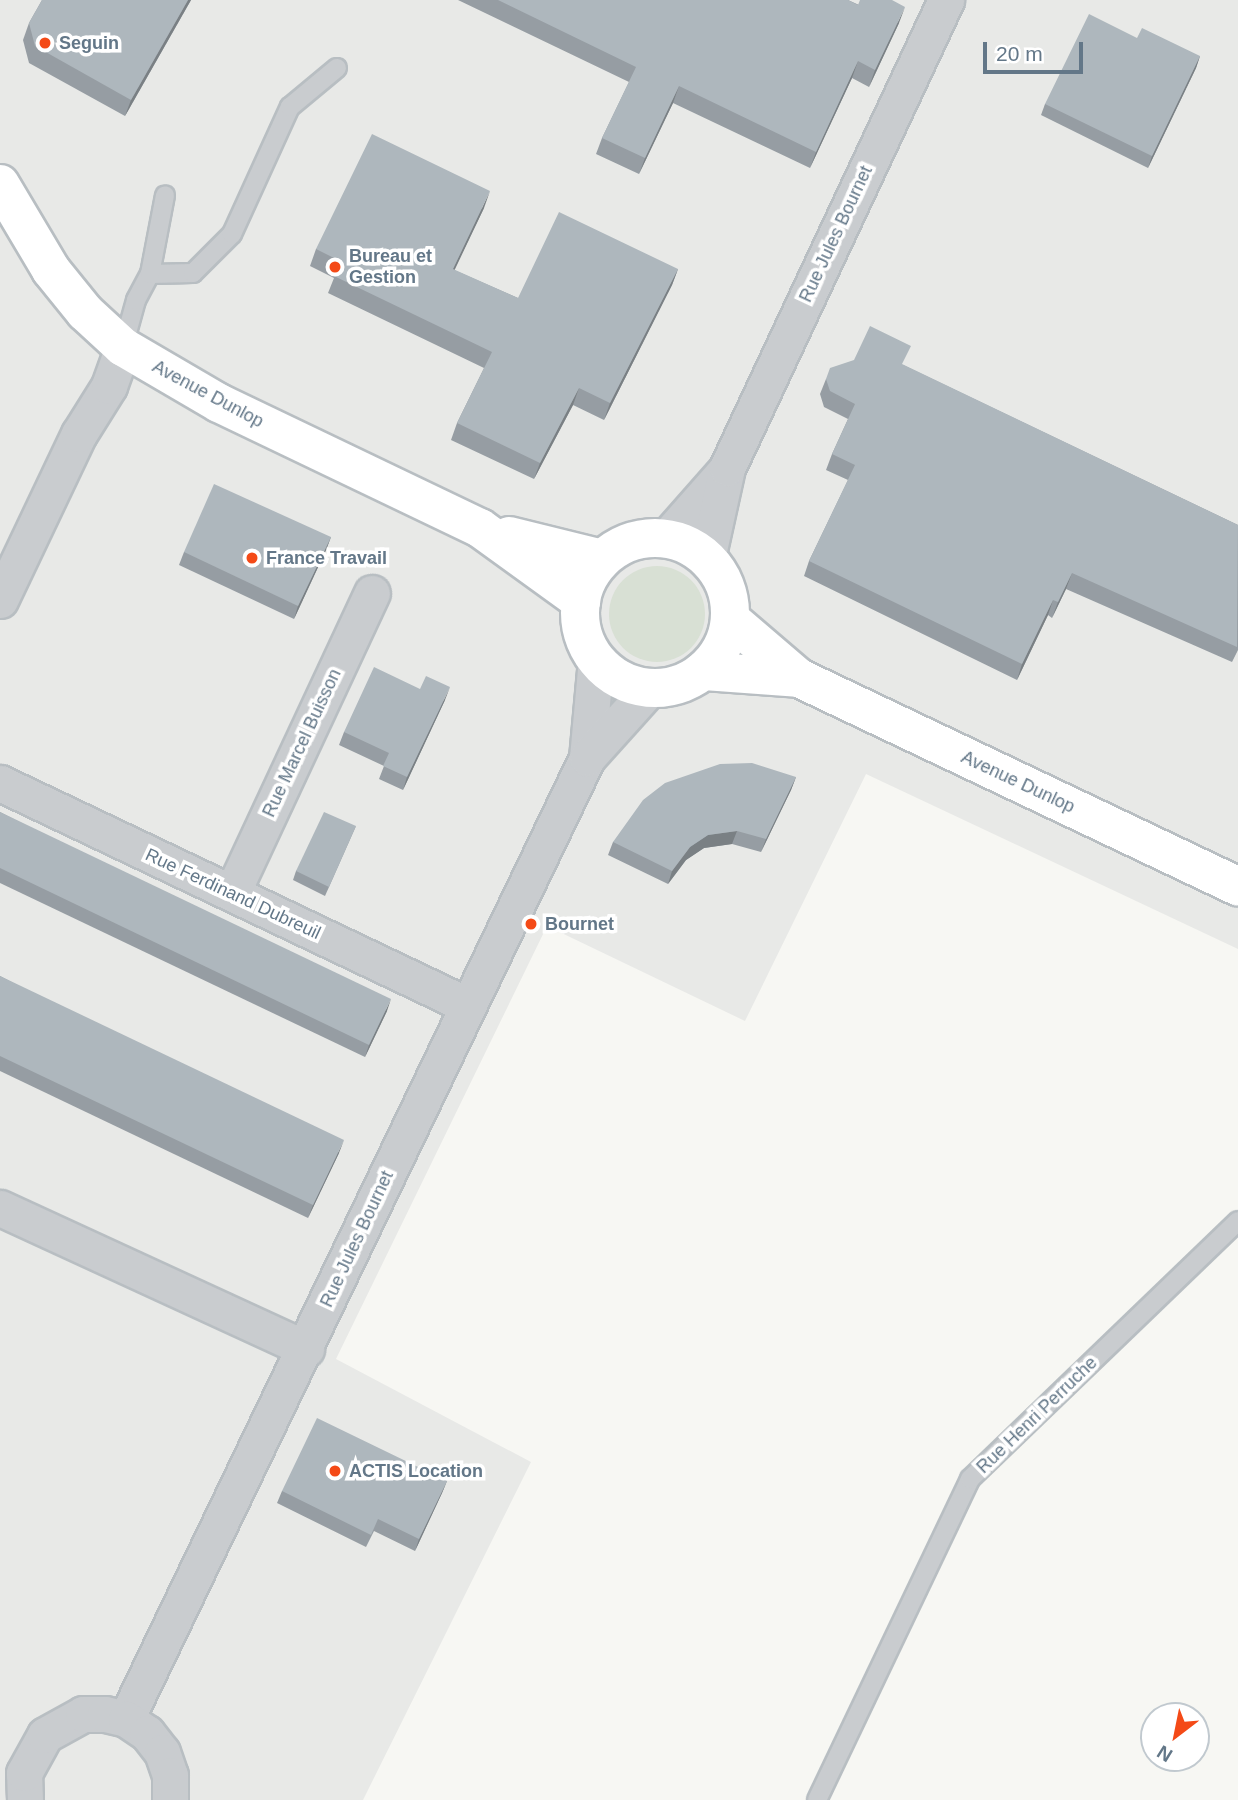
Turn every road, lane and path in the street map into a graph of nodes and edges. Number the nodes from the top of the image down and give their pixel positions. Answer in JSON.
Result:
{"nodes":[{"id":1,"x":946,"y":0,"type":"edge"},
{"id":2,"x":337,"y":68,"type":"dead end"},
{"id":3,"x":0,"y":184,"type":"edge"},
{"id":4,"x":165,"y":195,"type":"dead end"},
{"id":5,"x":150,"y":274,"type":"junction"},
{"id":6,"x":123,"y":347,"type":"junction"},
{"id":7,"x":727,"y":468,"type":"junction"},
{"id":8,"x":480,"y":528,"type":"junction"},
{"id":9,"x":665,"y":539,"type":"junction"},
{"id":10,"x":11,"y":547,"type":"edge"},
{"id":11,"x":603,"y":559,"type":"junction"},
{"id":12,"x":707,"y":559,"type":"junction"},
{"id":13,"x":372,"y":593,"type":"dead end"},
{"id":14,"x":0,"y":600,"type":"edge"},
{"id":15,"x":581,"y":601,"type":"junction"},
{"id":16,"x":730,"y":619,"type":"junction"},
{"id":17,"x":596,"y":659,"type":"junction"},
{"id":18,"x":703,"y":671,"type":"junction"},
{"id":19,"x":799,"y":678,"type":"junction"},
{"id":20,"x":650,"y":688,"type":"junction"},
{"id":21,"x":587,"y":758,"type":"junction"},
{"id":22,"x":0,"y":783,"type":"edge"},
{"id":23,"x":1238,"y":886,"type":"edge"},
{"id":24,"x":232,"y":893,"type":"junction"},
{"id":25,"x":467,"y":1005,"type":"junction"},
{"id":26,"x":0,"y":1208,"type":"edge"},
{"id":27,"x":1238,"y":1221,"type":"edge"},
{"id":28,"x":306,"y":1349,"type":"junction"},
{"id":29,"x":126,"y":1719,"type":"junction"},
{"id":30,"x":25,"y":1800,"type":"edge"},
{"id":31,"x":170,"y":1800,"type":"edge"},
{"id":32,"x":817,"y":1800,"type":"edge"}],
"edges":[{"from":1,"to":7,"type":"street","name":"Rue Jules Bournet"},
{"from":2,"to":5,"type":"lane"},
{"from":3,"to":6,"type":"street","name":"Avenue Dunlop"},
{"from":4,"to":5,"type":"lane"},
{"from":5,"to":6,"type":"lane"},
{"from":6,"to":8,"type":"street","name":"Avenue Dunlop"},
{"from":6,"to":10,"type":"street"},
{"from":7,"to":9,"type":"street","name":"Rue Jules Bournet"},
{"from":7,"to":12,"type":"street","name":"Rue Jules Bournet"},
{"from":8,"to":11,"type":"street","name":"Avenue Dunlop"},
{"from":8,"to":15,"type":"street","name":"Avenue Dunlop"},
{"from":9,"to":11,"type":"street"},
{"from":9,"to":12,"type":"street"},
{"from":10,"to":14,"type":"street"},
{"from":11,"to":15,"type":"street"},
{"from":12,"to":16,"type":"street"},
{"from":13,"to":24,"type":"street","name":"Rue Marcel Buisson"},
{"from":15,"to":17,"type":"street"},
{"from":16,"to":18,"type":"street"},
{"from":16,"to":19,"type":"street","name":"Avenue Dunlop"},
{"from":17,"to":20,"type":"street"},
{"from":17,"to":21,"type":"street","name":"Rue Jules Bournet"},
{"from":18,"to":19,"type":"street","name":"Avenue Dunlop"},
{"from":18,"to":20,"type":"street"},
{"from":19,"to":23,"type":"street","name":"Avenue Dunlop"},
{"from":20,"to":21,"type":"street","name":"Rue Jules Bournet"},
{"from":21,"to":25,"type":"street","name":"Rue Jules Bournet"},
{"from":22,"to":24,"type":"street","name":"Rue Ferdinand Dubreuil"},
{"from":24,"to":25,"type":"street","name":"Rue Ferdinand Dubreuil"},
{"from":25,"to":28,"type":"street","name":"Rue Jules Bournet"},
{"from":26,"to":28,"type":"street"},
{"from":27,"to":32,"type":"lane","name":"Rue Henri Perruche"},
{"from":28,"to":29,"type":"street","name":"Rue Jules Bournet"},
{"from":29,"to":30,"type":"street"},
{"from":29,"to":31,"type":"street"}]}
